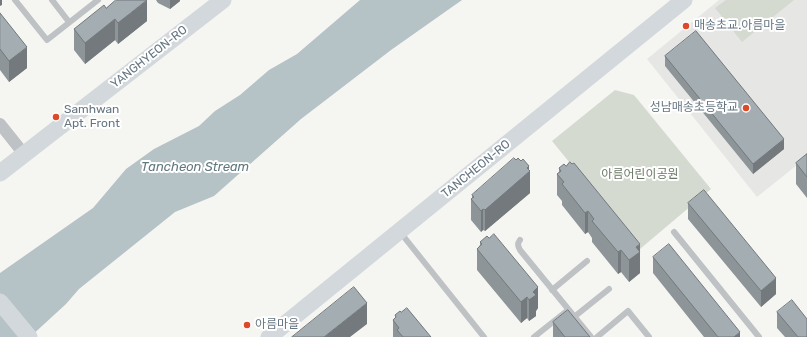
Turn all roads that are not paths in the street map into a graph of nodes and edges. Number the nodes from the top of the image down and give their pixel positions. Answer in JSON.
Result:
{"nodes":[{"id":1,"x":15,"y":0,"type":"edge"},
{"id":2,"x":52,"y":0,"type":"edge"},
{"id":3,"x":223,"y":0,"type":"edge"},
{"id":4,"x":684,"y":0,"type":"edge"},
{"id":5,"x":96,"y":1,"type":"edge"},
{"id":6,"x":69,"y":22,"type":"junction"},
{"id":7,"x":0,"y":124,"type":"edge"},
{"id":8,"x":24,"y":154,"type":"junction"},
{"id":9,"x":0,"y":173,"type":"edge"},
{"id":10,"x":399,"y":231,"type":"junction"},
{"id":11,"x":674,"y":232,"type":"dead end"},
{"id":12,"x":520,"y":240,"type":"dead end"},
{"id":13,"x":587,"y":261,"type":"dead end"},
{"id":14,"x":609,"y":289,"type":"dead end"},
{"id":15,"x":552,"y":290,"type":"junction"},
{"id":16,"x":0,"y":302,"type":"edge"},
{"id":17,"x":568,"y":310,"type":"junction"},
{"id":18,"x":574,"y":317,"type":"junction"},
{"id":19,"x":29,"y":337,"type":"edge"},
{"id":20,"x":269,"y":337,"type":"edge"},
{"id":21,"x":484,"y":337,"type":"edge"},
{"id":22,"x":534,"y":337,"type":"edge"},
{"id":23,"x":591,"y":337,"type":"edge"},
{"id":24,"x":597,"y":337,"type":"edge"},
{"id":25,"x":649,"y":337,"type":"edge"},
{"id":26,"x":759,"y":337,"type":"edge"}],
"edges":[{"from":1,"to":6,"type":"lane"},
{"from":2,"to":6,"type":"lane"},
{"from":3,"to":8,"type":"main road","name":"YANGHYEON-RO"},
{"from":4,"to":10,"type":"main road","name":"TANCHEON-RO"},
{"from":5,"to":6,"type":"lane"},
{"from":7,"to":8,"type":"street"},
{"from":8,"to":9,"type":"main road","name":"YANGHYEON-RO"},
{"from":10,"to":20,"type":"main road","name":"TANCHEON-RO"},
{"from":10,"to":21,"type":"lane"},
{"from":11,"to":26,"type":"lane"},
{"from":12,"to":15,"type":"lane"},
{"from":13,"to":15,"type":"lane"},
{"from":14,"to":18,"type":"lane"},
{"from":15,"to":17,"type":"lane"},
{"from":16,"to":19,"type":"main road"},
{"from":17,"to":18,"type":"lane"},
{"from":17,"to":22,"type":"lane"},
{"from":18,"to":23,"type":"lane"},
{"from":24,"to":25,"type":"lane"}]}
